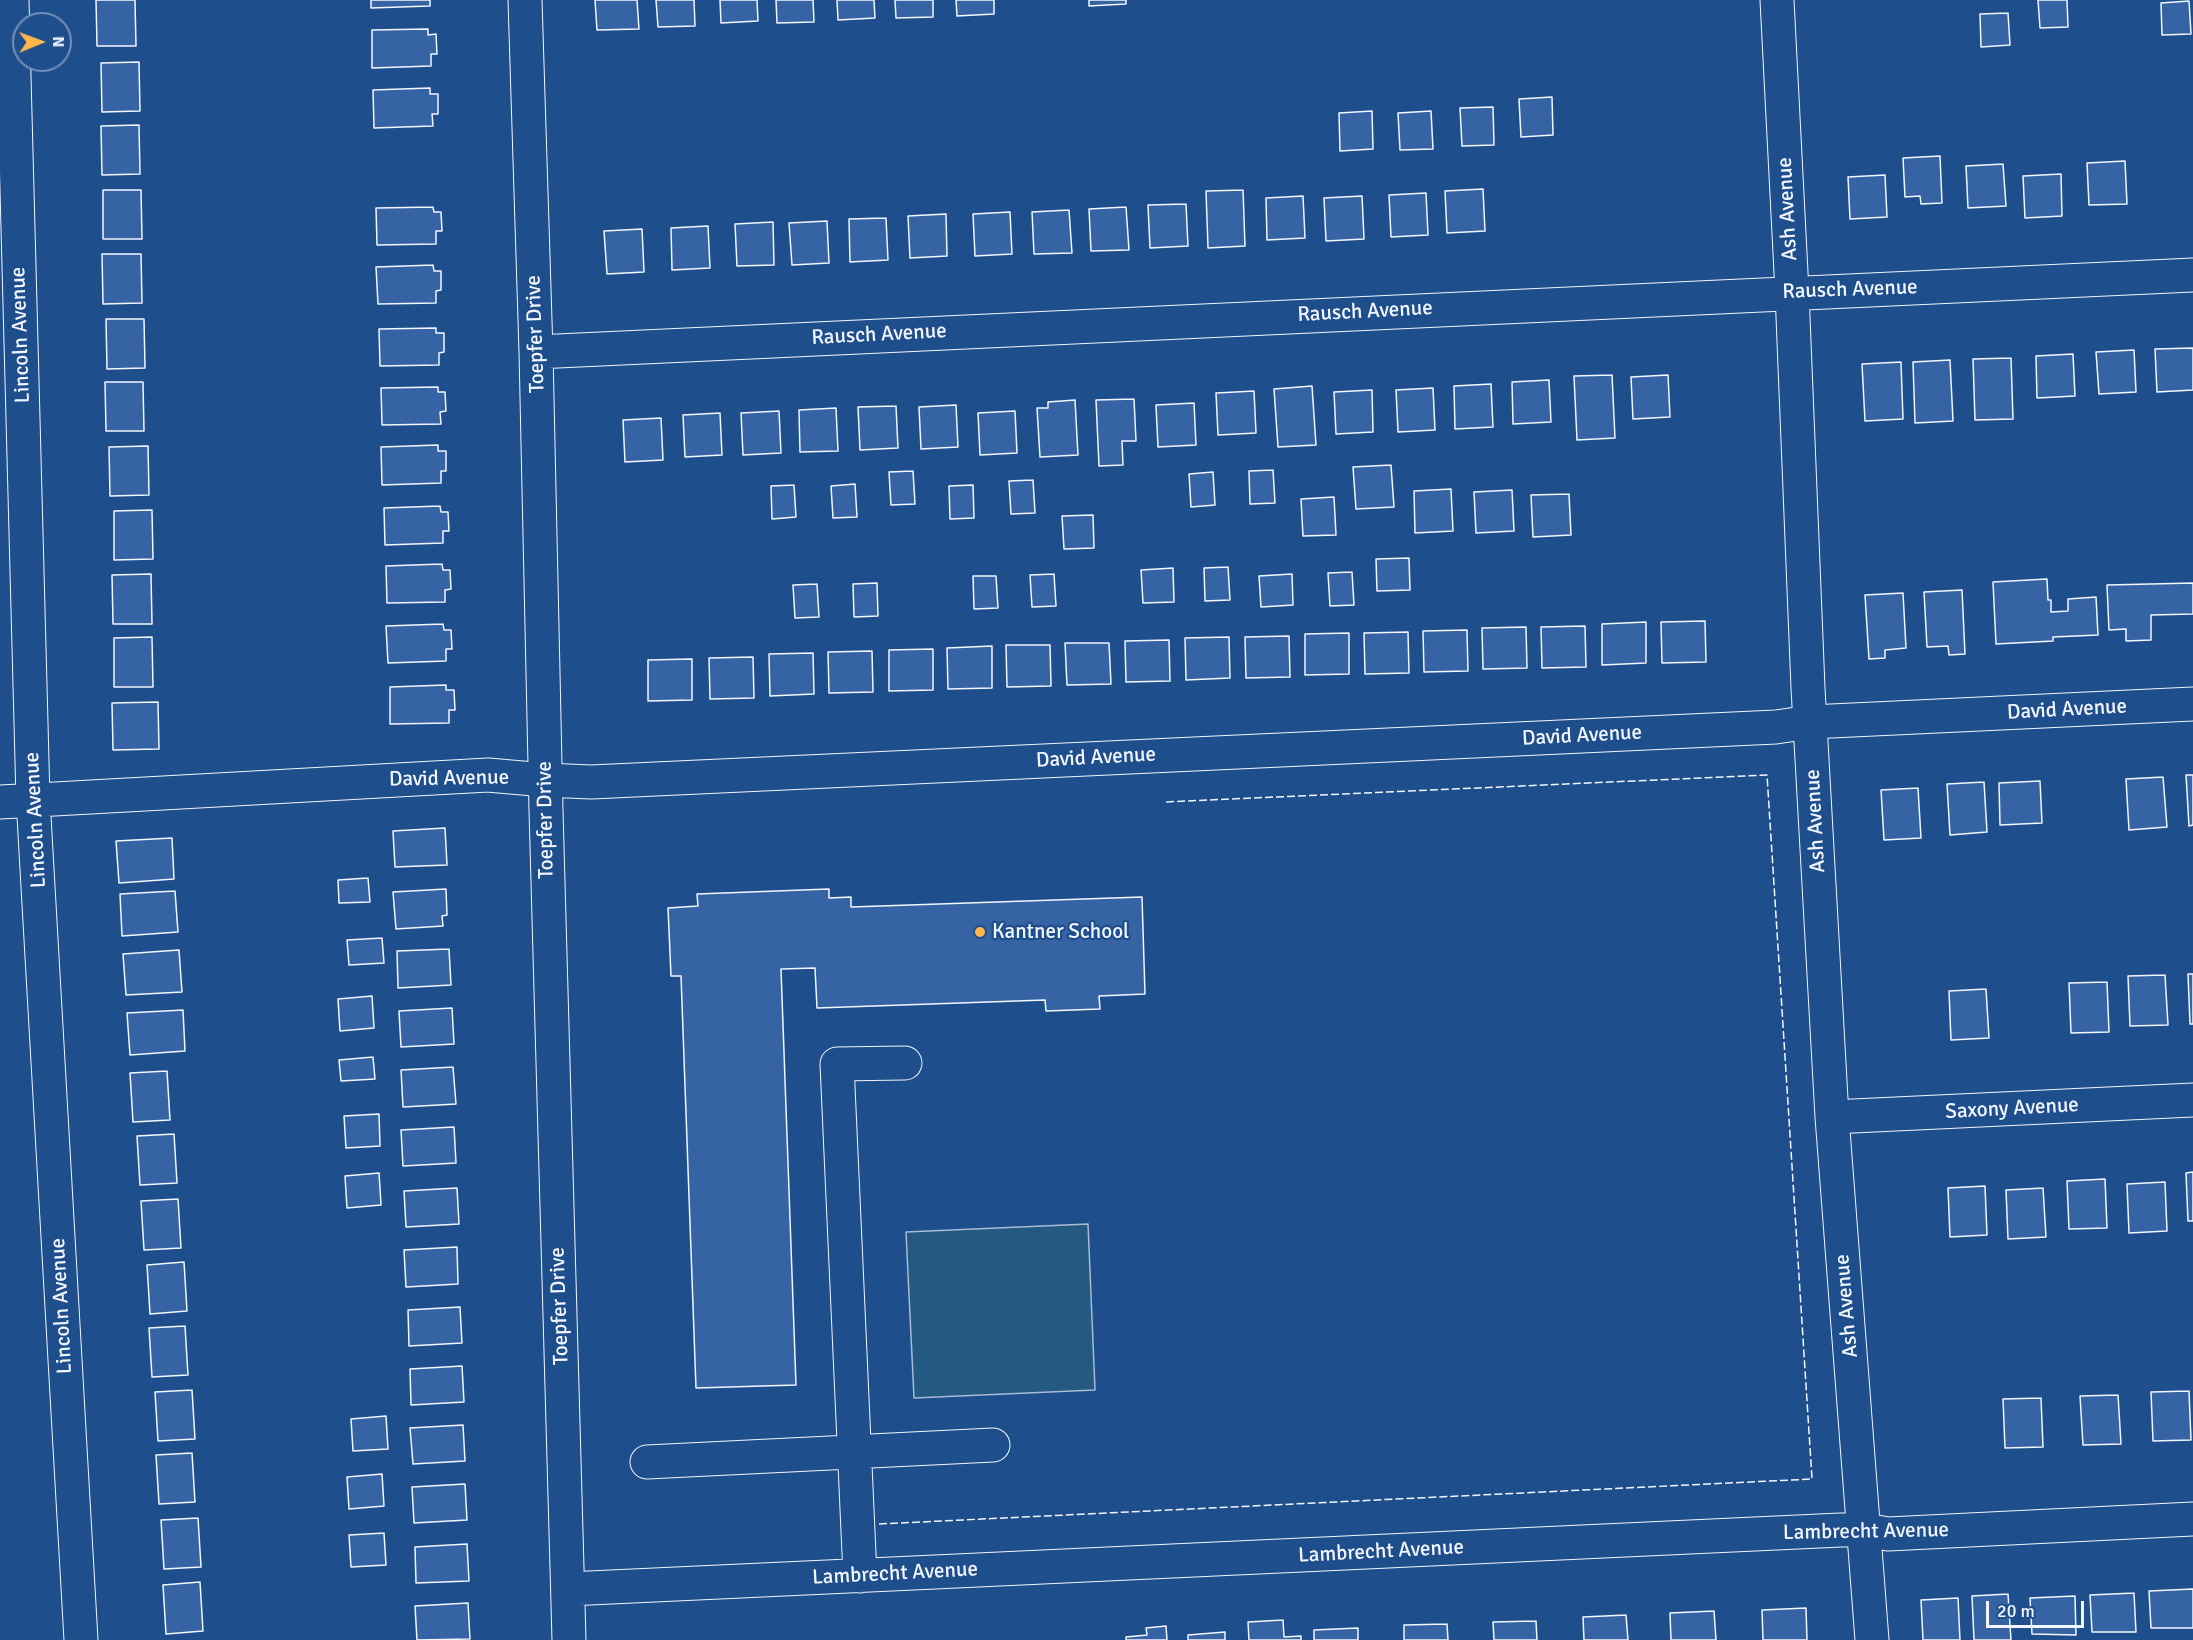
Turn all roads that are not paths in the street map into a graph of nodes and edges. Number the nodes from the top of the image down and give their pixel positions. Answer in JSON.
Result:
{"nodes":[{"id":1,"x":12,"y":0,"type":"edge"},
{"id":2,"x":525,"y":0,"type":"edge"},
{"id":3,"x":1777,"y":0,"type":"edge"},
{"id":4,"x":2193,"y":275,"type":"edge"},
{"id":5,"x":1792,"y":292,"type":"junction"},
{"id":6,"x":536,"y":352,"type":"junction"},
{"id":7,"x":2193,"y":704,"type":"edge"},
{"id":8,"x":1810,"y":722,"type":"junction"},
{"id":9,"x":545,"y":780,"type":"junction"},
{"id":10,"x":33,"y":799,"type":"junction"},
{"id":11,"x":0,"y":802,"type":"edge"},
{"id":12,"x":905,"y":1063,"type":"dead end"},
{"id":13,"x":2193,"y":1100,"type":"edge"},
{"id":14,"x":1832,"y":1117,"type":"junction"},
{"id":15,"x":993,"y":1445,"type":"dead end"},
{"id":16,"x":855,"y":1451,"type":"junction"},
{"id":17,"x":646,"y":1462,"type":"dead end"},
{"id":18,"x":2193,"y":1519,"type":"edge"},
{"id":19,"x":1865,"y":1530,"type":"junction"},
{"id":20,"x":860,"y":1576,"type":"junction"},
{"id":21,"x":568,"y":1589,"type":"junction"},
{"id":22,"x":81,"y":1640,"type":"edge"},
{"id":23,"x":569,"y":1640,"type":"edge"},
{"id":24,"x":1872,"y":1640,"type":"edge"}],
"edges":[{"from":1,"to":10,"type":"street","name":"Lincoln Avenue"},
{"from":2,"to":6,"type":"street","name":"Toepfer Drive"},
{"from":3,"to":5,"type":"street","name":"Ash Avenue"},
{"from":4,"to":5,"type":"street","name":"Rausch Avenue"},
{"from":5,"to":6,"type":"street","name":"Rausch Avenue"},
{"from":5,"to":8,"type":"street","name":"Ash Avenue"},
{"from":6,"to":9,"type":"street","name":"Toepfer Drive"},
{"from":7,"to":8,"type":"street","name":"David Avenue"},
{"from":8,"to":9,"type":"street","name":"David Avenue"},
{"from":8,"to":14,"type":"street","name":"Ash Avenue"},
{"from":9,"to":10,"type":"street","name":"David Avenue"},
{"from":9,"to":21,"type":"street","name":"Toepfer Drive"},
{"from":10,"to":11,"type":"street","name":"David Avenue"},
{"from":10,"to":22,"type":"street","name":"Lincoln Avenue"},
{"from":12,"to":16,"type":"street"},
{"from":13,"to":14,"type":"street","name":"Saxony Avenue"},
{"from":14,"to":19,"type":"street","name":"Ash Avenue"},
{"from":15,"to":16,"type":"street"},
{"from":16,"to":17,"type":"street"},
{"from":16,"to":20,"type":"street"},
{"from":18,"to":19,"type":"street","name":"Lambrecht Avenue"},
{"from":19,"to":20,"type":"street","name":"Lambrecht Avenue"},
{"from":19,"to":24,"type":"street","name":"Ash Avenue"},
{"from":20,"to":21,"type":"street","name":"Lambrecht Avenue"},
{"from":21,"to":23,"type":"street","name":"Toepfer Drive"}]}
